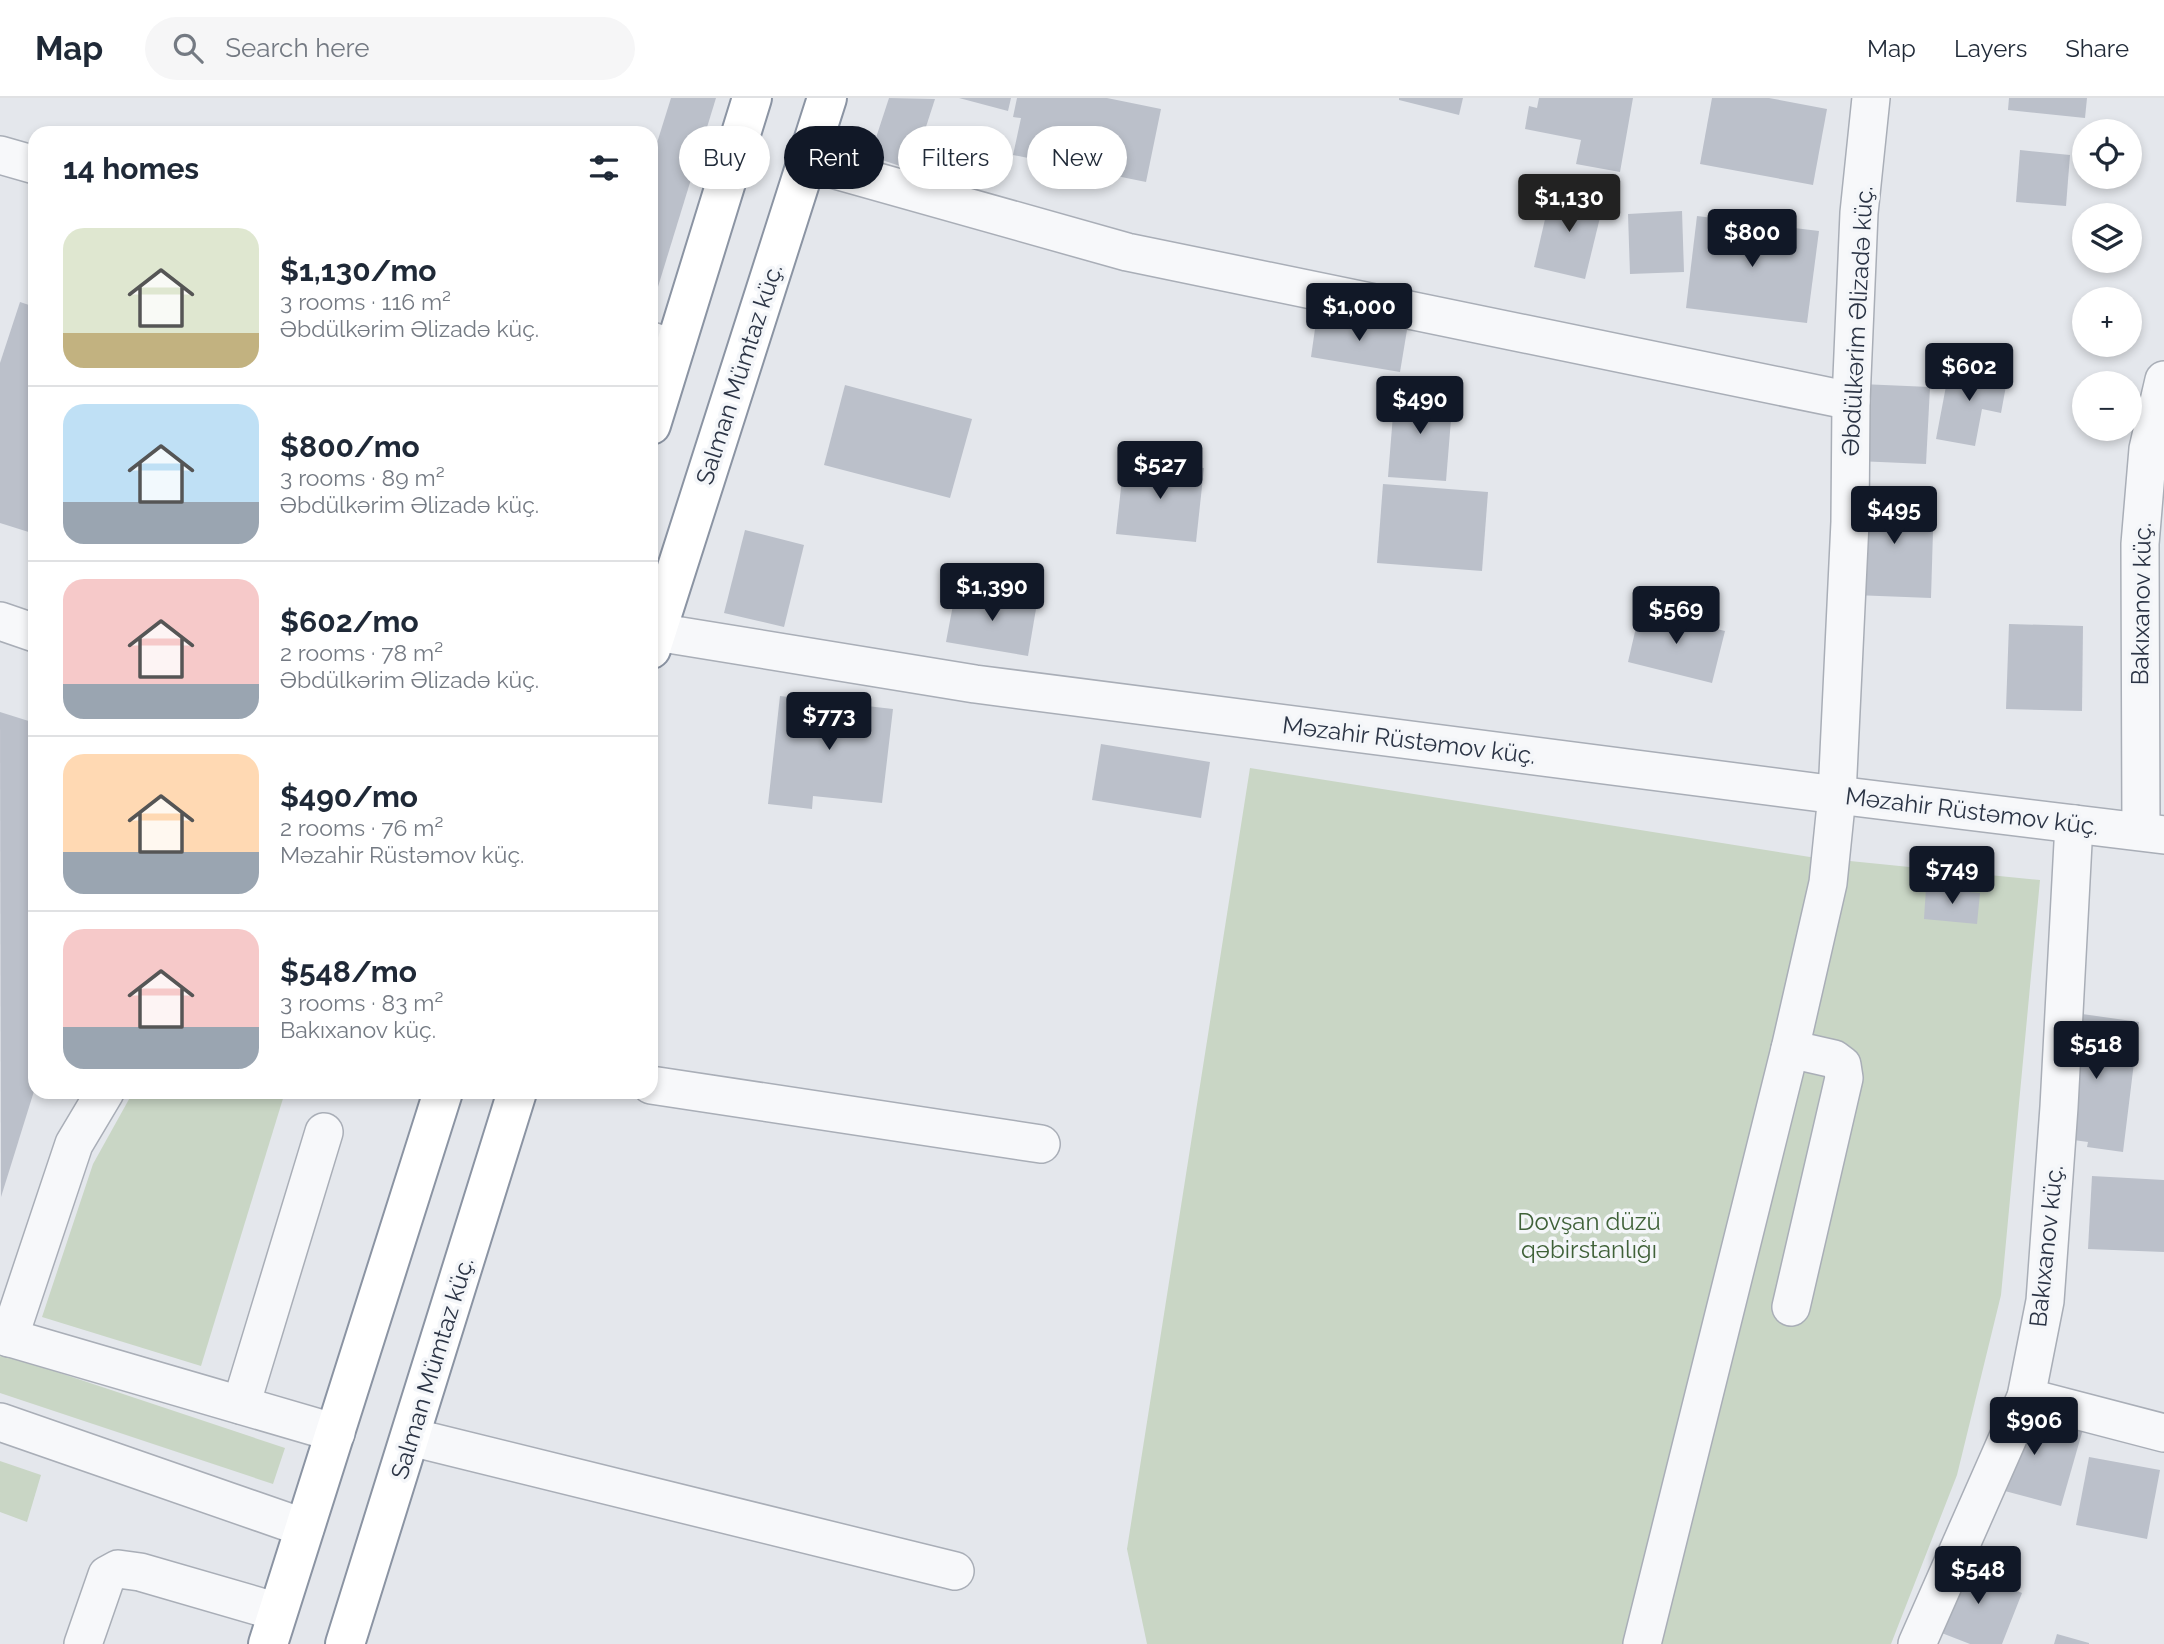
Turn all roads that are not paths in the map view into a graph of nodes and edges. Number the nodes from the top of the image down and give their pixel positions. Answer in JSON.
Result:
{"nodes":[{"id":1,"x":752,"y":98,"type":"edge"},
{"id":2,"x":827,"y":98,"type":"edge"},
{"id":3,"x":1869,"y":98,"type":"edge"},
{"id":4,"x":818,"y":126,"type":"edge"},
{"id":5,"x":0,"y":155,"type":"edge"},
{"id":6,"x":28,"y":163,"type":"edge"},
{"id":7,"x":884,"y":184,"type":"edge"},
{"id":8,"x":799,"y":189,"type":"edge"},
{"id":9,"x":663,"y":345,"type":"edge"},
{"id":10,"x":658,"y":378,"type":"edge"},
{"id":11,"x":2164,"y":380,"type":"edge"},
{"id":12,"x":1851,"y":401,"type":"junction"},
{"id":13,"x":0,"y":621,"type":"edge"},
{"id":14,"x":658,"y":629,"type":"edge"},
{"id":15,"x":28,"y":631,"type":"edge"},
{"id":16,"x":658,"y":642,"type":"edge"},
{"id":17,"x":1838,"y":795,"type":"junction"},
{"id":18,"x":2074,"y":824,"type":"junction"},
{"id":19,"x":2152,"y":833,"type":"edge"},
{"id":20,"x":1790,"y":1049,"type":"junction"},
{"id":21,"x":658,"y":1086,"type":"edge"},
{"id":22,"x":101,"y":1099,"type":"edge"},
{"id":23,"x":441,"y":1099,"type":"edge"},
{"id":24,"x":515,"y":1099,"type":"edge"},
{"id":25,"x":324,"y":1132,"type":"dead end"},
{"id":26,"x":1041,"y":1144,"type":"dead end"},
{"id":27,"x":1791,"y":1307,"type":"dead end"},
{"id":28,"x":5,"y":1336,"type":"edge"},
{"id":29,"x":2026,"y":1397,"type":"junction"},
{"id":30,"x":241,"y":1405,"type":"junction"},
{"id":31,"x":0,"y":1422,"type":"edge"},
{"id":32,"x":336,"y":1433,"type":"junction"},
{"id":33,"x":2164,"y":1433,"type":"edge"},
{"id":34,"x":411,"y":1437,"type":"junction"},
{"id":35,"x":305,"y":1528,"type":"junction"},
{"id":36,"x":954,"y":1571,"type":"dead end"},
{"id":37,"x":273,"y":1628,"type":"edge"},
{"id":38,"x":83,"y":1644,"type":"edge"},
{"id":39,"x":345,"y":1644,"type":"edge"},
{"id":40,"x":1642,"y":1644,"type":"edge"},
{"id":41,"x":1917,"y":1644,"type":"edge"}],
"edges":[{"from":1,"to":9,"type":"highway"},
{"from":2,"to":4,"type":"highway","name":"Salman Mümtaz küç."},
{"from":3,"to":12,"type":"street","name":"Əbdülkərim Əlizadə küç."},
{"from":5,"to":6,"type":"street"},
{"from":7,"to":12,"type":"street"},
{"from":8,"to":14,"type":"highway","name":"Salman Mümtaz küç."},
{"from":9,"to":10,"type":"highway"},
{"from":11,"to":19,"type":"street","name":"Bakıxanov küç."},
{"from":12,"to":17,"type":"street","name":"Əbdülkərim Əlizadə küç."},
{"from":13,"to":15,"type":"street"},
{"from":16,"to":17,"type":"street","name":"Məzahir Rüstəmov küç."},
{"from":17,"to":18,"type":"street","name":"Məzahir Rüstəmov küç."},
{"from":17,"to":20,"type":"street","name":"Əbdülkərim Əlizadə küç."},
{"from":18,"to":19,"type":"street","name":"Məzahir Rüstəmov küç."},
{"from":18,"to":29,"type":"street","name":"Bakıxanov küç."},
{"from":20,"to":27,"type":"street"},
{"from":20,"to":40,"type":"street","name":"Əbdülkərim Əlizadə küç."},
{"from":21,"to":26,"type":"street"},
{"from":22,"to":28,"type":"street"},
{"from":23,"to":32,"type":"highway"},
{"from":24,"to":34,"type":"highway","name":"Salman Mümtaz küç."},
{"from":25,"to":30,"type":"street"},
{"from":28,"to":30,"type":"street"},
{"from":29,"to":33,"type":"street"},
{"from":29,"to":41,"type":"street","name":"Bakıxanov küç."},
{"from":30,"to":32,"type":"street"},
{"from":31,"to":35,"type":"street"},
{"from":32,"to":35,"type":"highway"},
{"from":34,"to":36,"type":"street"},
{"from":34,"to":39,"type":"highway","name":"Salman Mümtaz küç."},
{"from":35,"to":37,"type":"highway"},
{"from":37,"to":38,"type":"street"}]}
